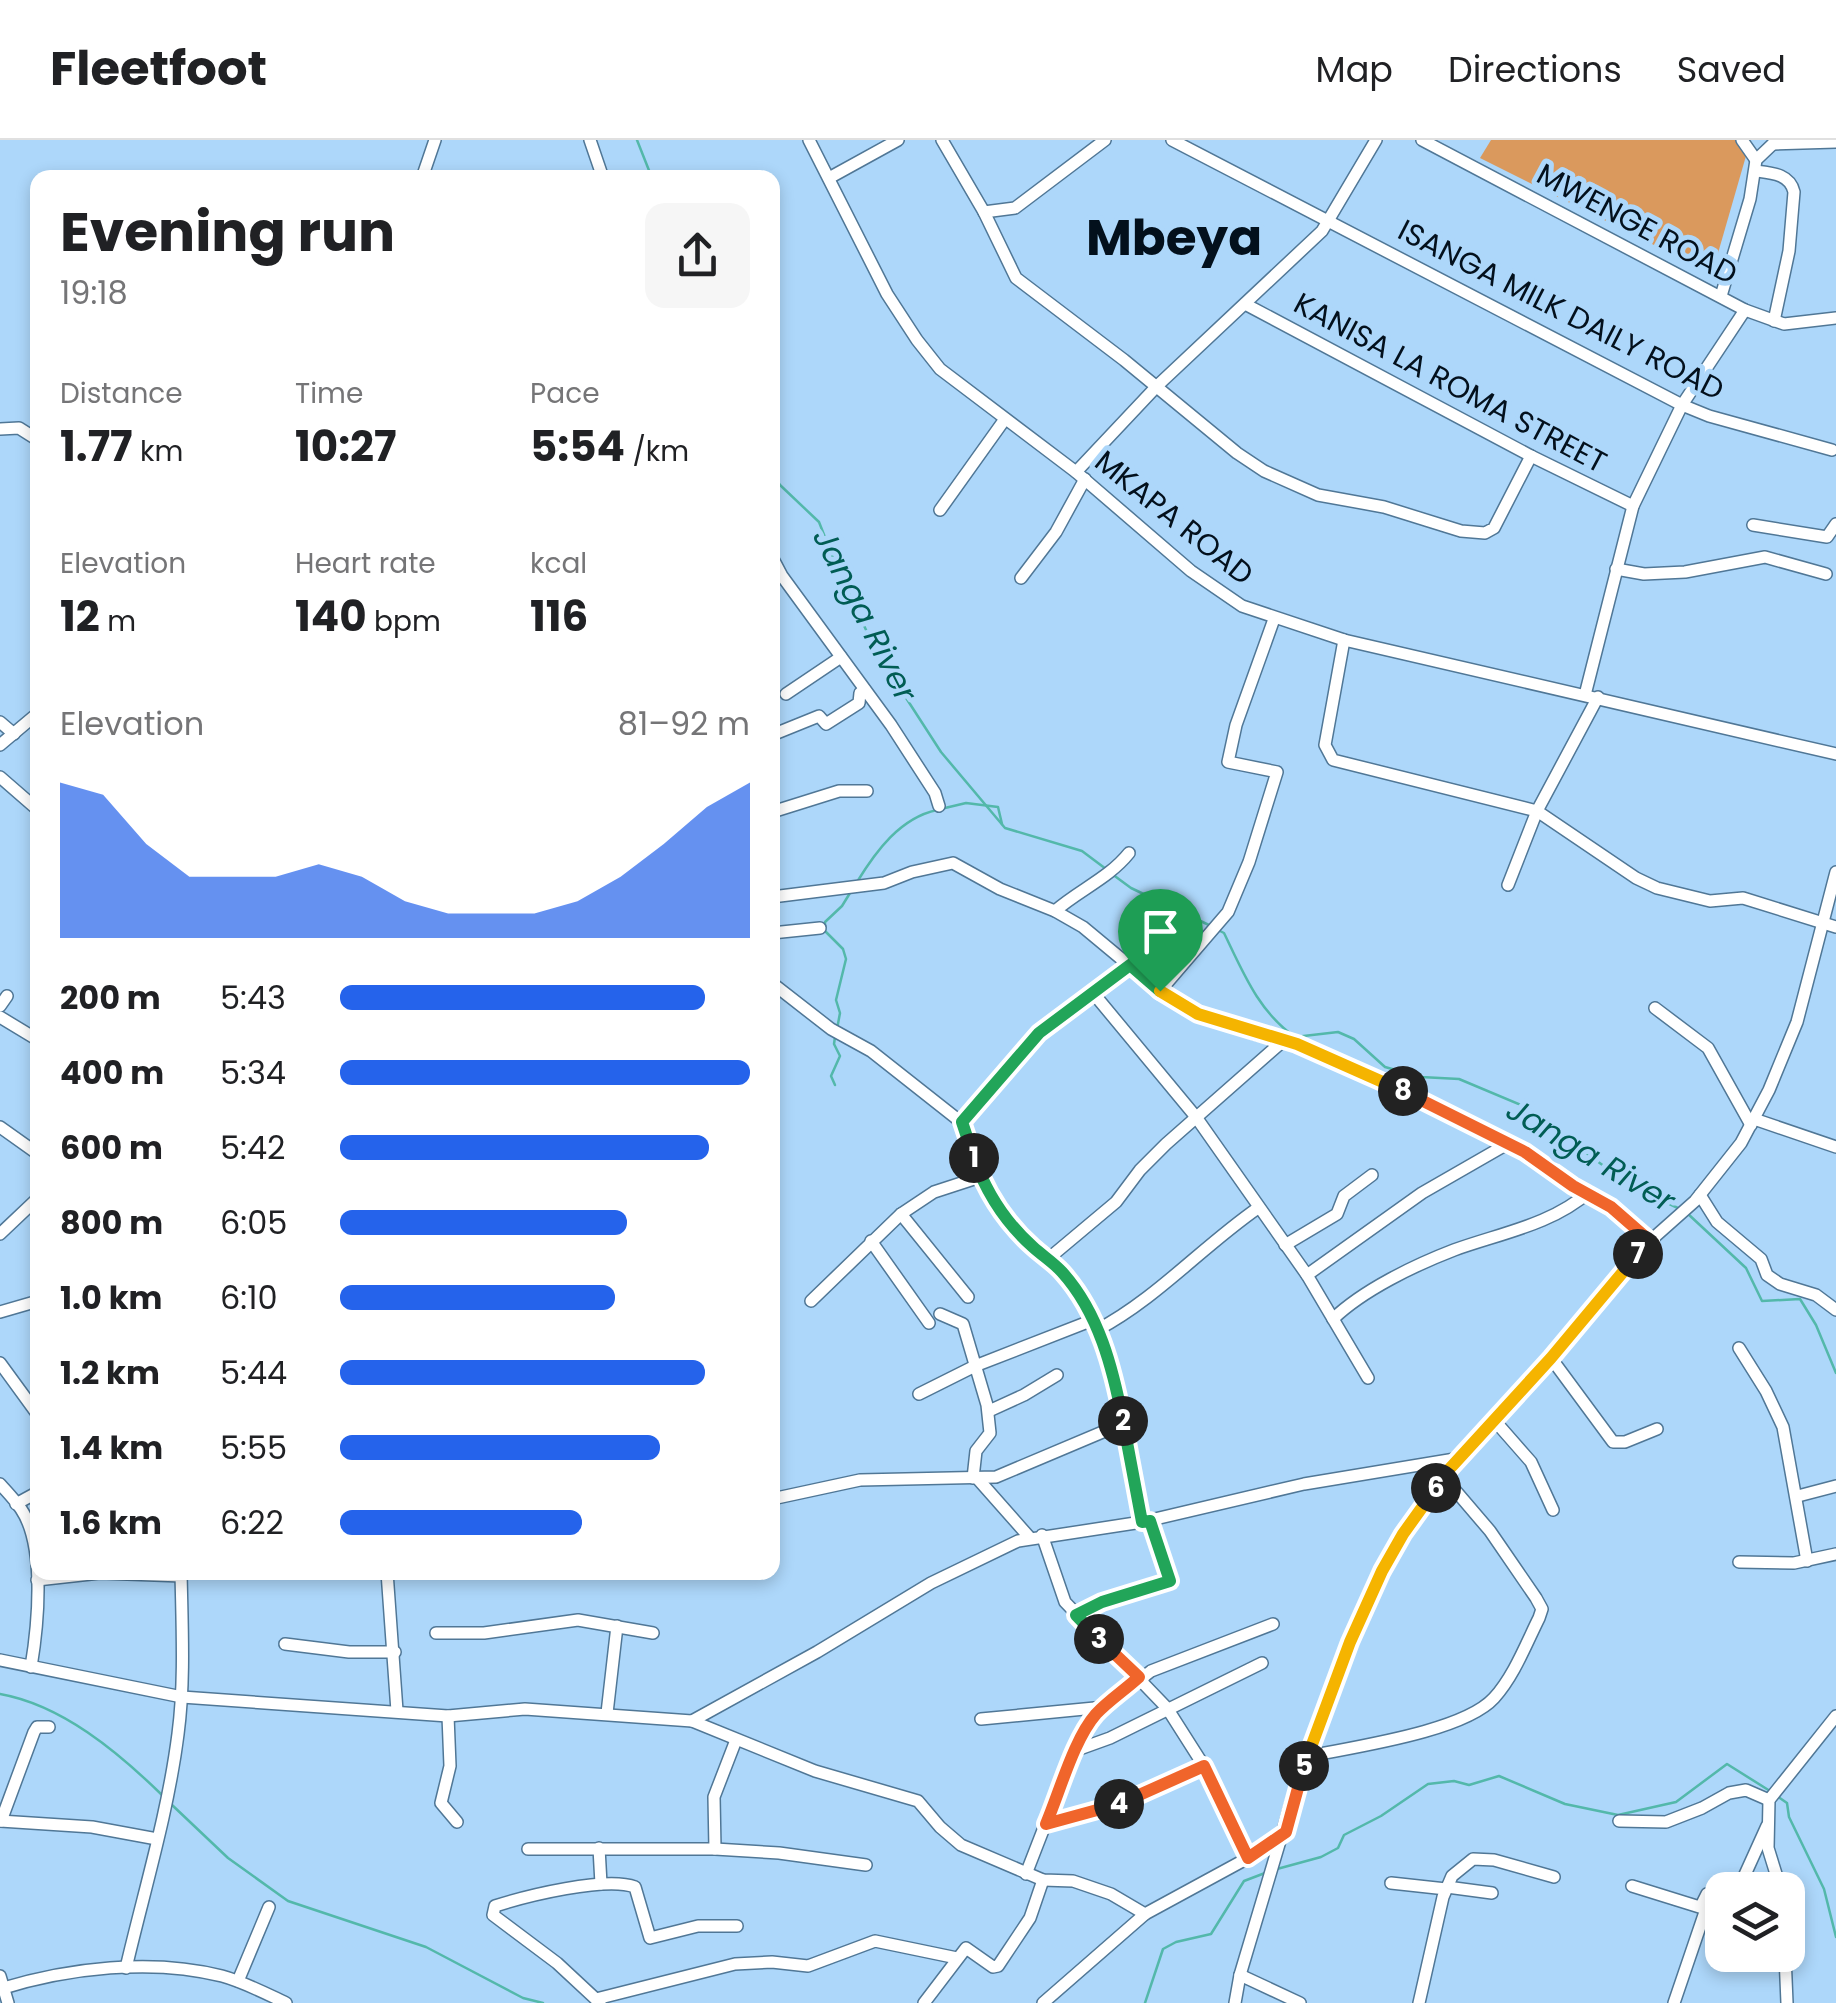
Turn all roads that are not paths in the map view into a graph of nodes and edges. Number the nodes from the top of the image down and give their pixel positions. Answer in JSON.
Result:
{"nodes":[{"id":1,"x":434,"y":140,"type":"edge"},
{"id":2,"x":590,"y":140,"type":"edge"},
{"id":3,"x":809,"y":140,"type":"edge"},
{"id":4,"x":898,"y":140,"type":"edge"},
{"id":5,"x":942,"y":140,"type":"edge"},
{"id":6,"x":1106,"y":140,"type":"edge"},
{"id":7,"x":1172,"y":140,"type":"edge"},
{"id":8,"x":1376,"y":140,"type":"edge"},
{"id":9,"x":1422,"y":140,"type":"edge"},
{"id":10,"x":1742,"y":140,"type":"edge"},
{"id":11,"x":1775,"y":142,"type":"edge"},
{"id":12,"x":1836,"y":142,"type":"edge"},
{"id":13,"x":1756,"y":166,"type":"junction"},
{"id":14,"x":428,"y":170,"type":"edge"},
{"id":15,"x":600,"y":170,"type":"edge"},
{"id":16,"x":829,"y":178,"type":"junction"},
{"id":17,"x":984,"y":212,"type":"junction"},
{"id":18,"x":1329,"y":220,"type":"junction"},
{"id":19,"x":1721,"y":296,"type":"junction"},
{"id":20,"x":1245,"y":304,"type":"junction"},
{"id":21,"x":1745,"y":310,"type":"junction"},
{"id":22,"x":1836,"y":318,"type":"edge"},
{"id":23,"x":1774,"y":322,"type":"junction"},
{"id":24,"x":1157,"y":386,"type":"junction"},
{"id":25,"x":1682,"y":405,"type":"junction"},
{"id":26,"x":1005,"y":418,"type":"junction"},
{"id":27,"x":0,"y":430,"type":"edge"},
{"id":28,"x":30,"y":435,"type":"edge"},
{"id":29,"x":1832,"y":450,"type":"dead end"},
{"id":30,"x":1531,"y":456,"type":"junction"},
{"id":31,"x":1080,"y":476,"type":"junction"},
{"id":32,"x":1633,"y":506,"type":"junction"},
{"id":33,"x":940,"y":510,"type":"dead end"},
{"id":34,"x":1836,"y":524,"type":"edge"},
{"id":35,"x":1754,"y":525,"type":"dead end"},
{"id":36,"x":1616,"y":569,"type":"junction"},
{"id":37,"x":780,"y":572,"type":"edge"},
{"id":38,"x":1826,"y":574,"type":"dead end"},
{"id":39,"x":1022,"y":578,"type":"dead end"},
{"id":40,"x":1274,"y":619,"type":"junction"},
{"id":41,"x":1344,"y":640,"type":"junction"},
{"id":42,"x":841,"y":657,"type":"junction"},
{"id":43,"x":865,"y":690,"type":"junction"},
{"id":44,"x":786,"y":694,"type":"dead end"},
{"id":45,"x":1592,"y":696,"type":"junction"},
{"id":46,"x":30,"y":721,"type":"edge"},
{"id":47,"x":0,"y":722,"type":"edge"},
{"id":48,"x":780,"y":732,"type":"edge"},
{"id":49,"x":14,"y":734,"type":"junction"},
{"id":50,"x":0,"y":745,"type":"edge"},
{"id":51,"x":1836,"y":754,"type":"edge"},
{"id":52,"x":0,"y":777,"type":"edge"},
{"id":53,"x":866,"y":791,"type":"dead end"},
{"id":54,"x":30,"y":803,"type":"edge"},
{"id":55,"x":940,"y":806,"type":"dead end"},
{"id":56,"x":780,"y":810,"type":"edge"},
{"id":57,"x":1537,"y":811,"type":"junction"},
{"id":58,"x":1128,"y":853,"type":"dead end"},
{"id":59,"x":1836,"y":872,"type":"edge"},
{"id":60,"x":1508,"y":885,"type":"dead end"},
{"id":61,"x":780,"y":896,"type":"edge"},
{"id":62,"x":1056,"y":910,"type":"junction"},
{"id":63,"x":1830,"y":924,"type":"edge"},
{"id":64,"x":820,"y":928,"type":"dead end"},
{"id":65,"x":780,"y":932,"type":"edge"},
{"id":66,"x":1130,"y":965,"type":"junction"},
{"id":67,"x":780,"y":989,"type":"edge"},
{"id":68,"x":1160,"y":991,"type":"junction"},
{"id":69,"x":1094,"y":994,"type":"junction"},
{"id":70,"x":1655,"y":1008,"type":"dead end"},
{"id":71,"x":0,"y":1017,"type":"edge"},
{"id":72,"x":30,"y":1035,"type":"edge"},
{"id":73,"x":1283,"y":1040,"type":"junction"},
{"id":74,"x":1196,"y":1117,"type":"junction"},
{"id":75,"x":962,"y":1122,"type":"junction"},
{"id":76,"x":1752,"y":1122,"type":"junction"},
{"id":77,"x":0,"y":1127,"type":"edge"},
{"id":78,"x":1509,"y":1143,"type":"junction"},
{"id":79,"x":1836,"y":1146,"type":"edge"},
{"id":80,"x":30,"y":1148,"type":"edge"},
{"id":81,"x":1372,"y":1175,"type":"dead end"},
{"id":82,"x":980,"y":1178,"type":"junction"},
{"id":83,"x":1589,"y":1192,"type":"junction"},
{"id":84,"x":1698,"y":1198,"type":"junction"},
{"id":85,"x":30,"y":1206,"type":"edge"},
{"id":86,"x":1258,"y":1208,"type":"junction"},
{"id":87,"x":901,"y":1214,"type":"junction"},
{"id":88,"x":0,"y":1234,"type":"edge"},
{"id":89,"x":872,"y":1241,"type":"junction"},
{"id":90,"x":1650,"y":1241,"type":"junction"},
{"id":91,"x":1286,"y":1245,"type":"junction"},
{"id":92,"x":1048,"y":1260,"type":"junction"},
{"id":93,"x":1307,"y":1275,"type":"junction"},
{"id":94,"x":968,"y":1297,"type":"dead end"},
{"id":95,"x":810,"y":1301,"type":"dead end"},
{"id":96,"x":30,"y":1303,"type":"edge"},
{"id":97,"x":1836,"y":1310,"type":"edge"},
{"id":98,"x":0,"y":1312,"type":"edge"},
{"id":99,"x":1334,"y":1319,"type":"junction"},
{"id":100,"x":1095,"y":1325,"type":"junction"},
{"id":101,"x":1739,"y":1348,"type":"dead end"},
{"id":102,"x":1551,"y":1358,"type":"junction"},
{"id":103,"x":0,"y":1363,"type":"edge"},
{"id":104,"x":975,"y":1366,"type":"junction"},
{"id":105,"x":1057,"y":1375,"type":"dead end"},
{"id":106,"x":1368,"y":1378,"type":"dead end"},
{"id":107,"x":919,"y":1394,"type":"dead end"},
{"id":108,"x":30,"y":1404,"type":"edge"},
{"id":109,"x":989,"y":1411,"type":"junction"},
{"id":110,"x":1495,"y":1421,"type":"junction"},
{"id":111,"x":1124,"y":1423,"type":"junction"},
{"id":112,"x":1657,"y":1429,"type":"dead end"},
{"id":113,"x":1461,"y":1458,"type":"junction"},
{"id":114,"x":1443,"y":1476,"type":"junction"},
{"id":115,"x":975,"y":1478,"type":"junction"},
{"id":116,"x":0,"y":1484,"type":"edge"},
{"id":117,"x":1836,"y":1486,"type":"edge"},
{"id":118,"x":30,"y":1496,"type":"edge"},
{"id":119,"x":1798,"y":1496,"type":"junction"},
{"id":120,"x":780,"y":1497,"type":"edge"},
{"id":121,"x":16,"y":1504,"type":"junction"},
{"id":122,"x":1554,"y":1510,"type":"dead end"},
{"id":123,"x":1146,"y":1521,"type":"junction"},
{"id":124,"x":30,"y":1533,"type":"edge"},
{"id":125,"x":1036,"y":1537,"type":"junction"},
{"id":126,"x":1836,"y":1554,"type":"edge"},
{"id":127,"x":1807,"y":1561,"type":"junction"},
{"id":128,"x":1739,"y":1562,"type":"dead end"},
{"id":129,"x":37,"y":1580,"type":"edge"},
{"id":130,"x":182,"y":1580,"type":"edge"},
{"id":131,"x":388,"y":1580,"type":"edge"},
{"id":132,"x":1076,"y":1615,"type":"junction"},
{"id":133,"x":1273,"y":1624,"type":"dead end"},
{"id":134,"x":617,"y":1626,"type":"junction"},
{"id":135,"x":653,"y":1633,"type":"dead end"},
{"id":136,"x":436,"y":1634,"type":"dead end"},
{"id":137,"x":285,"y":1644,"type":"dead end"},
{"id":138,"x":394,"y":1652,"type":"junction"},
{"id":139,"x":0,"y":1660,"type":"edge"},
{"id":140,"x":1262,"y":1663,"type":"dead end"},
{"id":141,"x":31,"y":1667,"type":"junction"},
{"id":142,"x":1139,"y":1677,"type":"junction"},
{"id":143,"x":182,"y":1697,"type":"junction"},
{"id":144,"x":1167,"y":1708,"type":"junction"},
{"id":145,"x":1100,"y":1709,"type":"junction"},
{"id":146,"x":397,"y":1710,"type":"junction"},
{"id":147,"x":607,"y":1713,"type":"junction"},
{"id":148,"x":448,"y":1716,"type":"junction"},
{"id":149,"x":1836,"y":1716,"type":"edge"},
{"id":150,"x":981,"y":1718,"type":"dead end"},
{"id":151,"x":692,"y":1722,"type":"junction"},
{"id":152,"x":48,"y":1727,"type":"dead end"},
{"id":153,"x":736,"y":1740,"type":"junction"},
{"id":154,"x":1074,"y":1751,"type":"junction"},
{"id":155,"x":1305,"y":1758,"type":"junction"},
{"id":156,"x":1204,"y":1766,"type":"junction"},
{"id":157,"x":1769,"y":1800,"type":"junction"},
{"id":158,"x":0,"y":1821,"type":"edge"},
{"id":159,"x":1619,"y":1821,"type":"dead end"},
{"id":160,"x":457,"y":1822,"type":"dead end"},
{"id":161,"x":1768,"y":1822,"type":"junction"},
{"id":162,"x":1046,"y":1824,"type":"junction"},
{"id":163,"x":1286,"y":1832,"type":"junction"},
{"id":164,"x":156,"y":1839,"type":"junction"},
{"id":165,"x":599,"y":1848,"type":"junction"},
{"id":166,"x":528,"y":1849,"type":"dead end"},
{"id":167,"x":715,"y":1849,"type":"junction"},
{"id":168,"x":1248,"y":1858,"type":"junction"},
{"id":169,"x":866,"y":1865,"type":"dead end"},
{"id":170,"x":1746,"y":1872,"type":"edge"},
{"id":171,"x":1775,"y":1872,"type":"edge"},
{"id":172,"x":1026,"y":1874,"type":"junction"},
{"id":173,"x":1554,"y":1876,"type":"dead end"},
{"id":174,"x":1042,"y":1880,"type":"junction"},
{"id":175,"x":1391,"y":1883,"type":"dead end"},
{"id":176,"x":601,"y":1884,"type":"junction"},
{"id":177,"x":1632,"y":1886,"type":"dead end"},
{"id":178,"x":1447,"y":1888,"type":"junction"},
{"id":179,"x":1492,"y":1893,"type":"dead end"},
{"id":180,"x":1705,"y":1898,"type":"edge"},
{"id":181,"x":1701,"y":1906,"type":"junction"},
{"id":182,"x":268,"y":1907,"type":"dead end"},
{"id":183,"x":1145,"y":1914,"type":"junction"},
{"id":184,"x":737,"y":1926,"type":"dead end"},
{"id":185,"x":957,"y":1958,"type":"junction"},
{"id":186,"x":126,"y":1968,"type":"junction"},
{"id":187,"x":1786,"y":1972,"type":"edge"},
{"id":188,"x":1240,"y":1975,"type":"junction"},
{"id":189,"x":238,"y":1981,"type":"junction"},
{"id":190,"x":1,"y":1984,"type":"edge"},
{"id":191,"x":598,"y":2001,"type":"edge"},
{"id":192,"x":8,"y":2003,"type":"edge"},
{"id":193,"x":286,"y":2003,"type":"edge"},
{"id":194,"x":924,"y":2003,"type":"edge"},
{"id":195,"x":1044,"y":2003,"type":"edge"},
{"id":196,"x":1235,"y":2003,"type":"edge"},
{"id":197,"x":1300,"y":2003,"type":"edge"},
{"id":198,"x":1419,"y":2003,"type":"edge"},
{"id":199,"x":1674,"y":2003,"type":"edge"},
{"id":200,"x":1787,"y":2003,"type":"edge"}],
"edges":[{"from":1,"to":14,"type":"street"},
{"from":2,"to":15,"type":"street"},
{"from":3,"to":16,"type":"street","name":"MKAPA ROAD"},
{"from":4,"to":16,"type":"street"},
{"from":5,"to":17,"type":"street"},
{"from":6,"to":17,"type":"street"},
{"from":7,"to":18,"type":"street","name":"ISANGA MILK DAILY ROAD"},
{"from":8,"to":18,"type":"street"},
{"from":9,"to":19,"type":"street","name":"MWENGE ROAD"},
{"from":10,"to":13,"type":"street"},
{"from":11,"to":12,"type":"street"},
{"from":11,"to":13,"type":"street"},
{"from":13,"to":19,"type":"street"},
{"from":13,"to":23,"type":"street"},
{"from":16,"to":26,"type":"street","name":"MKAPA ROAD"},
{"from":17,"to":24,"type":"street"},
{"from":18,"to":20,"type":"street"},
{"from":18,"to":25,"type":"street","name":"ISANGA MILK DAILY ROAD"},
{"from":19,"to":21,"type":"street","name":"MWENGE ROAD"},
{"from":20,"to":24,"type":"street"},
{"from":20,"to":30,"type":"street","name":"KANISA LA ROMA STREET"},
{"from":21,"to":23,"type":"street","name":"MWENGE ROAD"},
{"from":21,"to":25,"type":"street"},
{"from":22,"to":23,"type":"street","name":"MWENGE ROAD"},
{"from":24,"to":30,"type":"street"},
{"from":24,"to":31,"type":"street"},
{"from":25,"to":29,"type":"street","name":"ISANGA MILK DAILY ROAD"},
{"from":25,"to":32,"type":"street"},
{"from":26,"to":31,"type":"street","name":"MKAPA ROAD"},
{"from":26,"to":33,"type":"street"},
{"from":27,"to":28,"type":"street"},
{"from":30,"to":32,"type":"street","name":"KANISA LA ROMA STREET"},
{"from":31,"to":39,"type":"street"},
{"from":31,"to":40,"type":"street","name":"MKAPA ROAD"},
{"from":32,"to":36,"type":"street"},
{"from":34,"to":35,"type":"street"},
{"from":36,"to":38,"type":"street"},
{"from":36,"to":45,"type":"street"},
{"from":37,"to":42,"type":"street"},
{"from":40,"to":41,"type":"street","name":"MKAPA ROAD"},
{"from":40,"to":68,"type":"street"},
{"from":41,"to":45,"type":"street","name":"MKAPA ROAD"},
{"from":41,"to":57,"type":"street"},
{"from":42,"to":43,"type":"street"},
{"from":42,"to":44,"type":"street"},
{"from":43,"to":48,"type":"street"},
{"from":43,"to":55,"type":"street"},
{"from":45,"to":51,"type":"street","name":"MKAPA ROAD"},
{"from":45,"to":57,"type":"street"},
{"from":46,"to":49,"type":"street"},
{"from":47,"to":49,"type":"street"},
{"from":49,"to":50,"type":"street"},
{"from":52,"to":54,"type":"street"},
{"from":53,"to":56,"type":"street"},
{"from":57,"to":60,"type":"street"},
{"from":57,"to":63,"type":"street"},
{"from":58,"to":62,"type":"street"},
{"from":59,"to":63,"type":"street"},
{"from":61,"to":62,"type":"street"},
{"from":62,"to":66,"type":"street"},
{"from":63,"to":76,"type":"street"},
{"from":64,"to":65,"type":"street"},
{"from":66,"to":68,"type":"street"},
{"from":66,"to":69,"type":"street"},
{"from":67,"to":75,"type":"street"},
{"from":68,"to":73,"type":"street"},
{"from":69,"to":74,"type":"street"},
{"from":69,"to":75,"type":"street"},
{"from":70,"to":76,"type":"street"},
{"from":71,"to":72,"type":"street"},
{"from":73,"to":74,"type":"street"},
{"from":73,"to":78,"type":"street"},
{"from":74,"to":86,"type":"street"},
{"from":74,"to":92,"type":"street"},
{"from":75,"to":82,"type":"street"},
{"from":76,"to":79,"type":"street"},
{"from":76,"to":84,"type":"street"},
{"from":77,"to":80,"type":"street"},
{"from":78,"to":83,"type":"street"},
{"from":78,"to":93,"type":"street"},
{"from":81,"to":91,"type":"street"},
{"from":82,"to":87,"type":"street"},
{"from":82,"to":92,"type":"street"},
{"from":83,"to":90,"type":"street"},
{"from":83,"to":99,"type":"street"},
{"from":84,"to":90,"type":"street"},
{"from":84,"to":97,"type":"street"},
{"from":85,"to":88,"type":"street"},
{"from":86,"to":91,"type":"street"},
{"from":86,"to":100,"type":"street"},
{"from":87,"to":89,"type":"street"},
{"from":87,"to":94,"type":"street"},
{"from":89,"to":95,"type":"street"},
{"from":89,"to":104,"type":"street"},
{"from":90,"to":102,"type":"street"},
{"from":91,"to":93,"type":"street"},
{"from":92,"to":100,"type":"street"},
{"from":93,"to":99,"type":"street"},
{"from":96,"to":98,"type":"street"},
{"from":99,"to":106,"type":"street"},
{"from":100,"to":104,"type":"street"},
{"from":100,"to":111,"type":"street"},
{"from":101,"to":119,"type":"street"},
{"from":102,"to":110,"type":"street"},
{"from":102,"to":112,"type":"street"},
{"from":103,"to":108,"type":"street"},
{"from":104,"to":107,"type":"street"},
{"from":104,"to":109,"type":"street"},
{"from":105,"to":109,"type":"street"},
{"from":109,"to":115,"type":"street"},
{"from":110,"to":113,"type":"street"},
{"from":110,"to":122,"type":"street"},
{"from":111,"to":115,"type":"street"},
{"from":111,"to":123,"type":"street"},
{"from":113,"to":114,"type":"street"},
{"from":113,"to":123,"type":"street"},
{"from":114,"to":155,"type":"street"},
{"from":114,"to":155,"type":"street"},
{"from":115,"to":120,"type":"street"},
{"from":115,"to":125,"type":"street"},
{"from":116,"to":121,"type":"street"},
{"from":117,"to":119,"type":"street"},
{"from":118,"to":121,"type":"street"},
{"from":119,"to":127,"type":"street"},
{"from":121,"to":124,"type":"street"},
{"from":123,"to":125,"type":"street"},
{"from":123,"to":132,"type":"street"},
{"from":125,"to":132,"type":"street"},
{"from":125,"to":151,"type":"street"},
{"from":126,"to":127,"type":"street"},
{"from":127,"to":128,"type":"street"},
{"from":129,"to":141,"type":"street"},
{"from":130,"to":143,"type":"street"},
{"from":131,"to":138,"type":"street"},
{"from":132,"to":142,"type":"street"},
{"from":133,"to":142,"type":"street"},
{"from":134,"to":135,"type":"street"},
{"from":134,"to":136,"type":"street"},
{"from":134,"to":147,"type":"street"},
{"from":137,"to":138,"type":"street"},
{"from":138,"to":146,"type":"street"},
{"from":139,"to":141,"type":"street"},
{"from":140,"to":144,"type":"street"},
{"from":141,"to":143,"type":"street"},
{"from":142,"to":144,"type":"street"},
{"from":142,"to":145,"type":"street"},
{"from":143,"to":146,"type":"street"},
{"from":143,"to":164,"type":"street"},
{"from":144,"to":154,"type":"street"},
{"from":144,"to":156,"type":"street"},
{"from":145,"to":150,"type":"street"},
{"from":145,"to":154,"type":"street"},
{"from":146,"to":148,"type":"street"},
{"from":147,"to":148,"type":"street"},
{"from":147,"to":151,"type":"street"},
{"from":148,"to":160,"type":"street"},
{"from":149,"to":157,"type":"street"},
{"from":151,"to":153,"type":"street"},
{"from":152,"to":158,"type":"street"},
{"from":153,"to":167,"type":"street"},
{"from":153,"to":172,"type":"street"},
{"from":154,"to":162,"type":"street"},
{"from":155,"to":163,"type":"street"},
{"from":156,"to":162,"type":"street"},
{"from":156,"to":168,"type":"street"},
{"from":157,"to":159,"type":"street"},
{"from":157,"to":161,"type":"street"},
{"from":158,"to":164,"type":"street"},
{"from":161,"to":170,"type":"street"},
{"from":161,"to":171,"type":"street"},
{"from":162,"to":172,"type":"street"},
{"from":163,"to":168,"type":"street"},
{"from":163,"to":188,"type":"street"},
{"from":164,"to":186,"type":"street"},
{"from":165,"to":166,"type":"street"},
{"from":165,"to":167,"type":"street"},
{"from":165,"to":176,"type":"street"},
{"from":167,"to":169,"type":"street"},
{"from":168,"to":183,"type":"street"},
{"from":172,"to":174,"type":"street"},
{"from":173,"to":178,"type":"street"},
{"from":174,"to":183,"type":"street"},
{"from":174,"to":185,"type":"street"},
{"from":175,"to":178,"type":"street"},
{"from":176,"to":184,"type":"street"},
{"from":176,"to":191,"type":"street"},
{"from":177,"to":181,"type":"street"},
{"from":178,"to":179,"type":"street"},
{"from":178,"to":198,"type":"street"},
{"from":180,"to":181,"type":"street"},
{"from":181,"to":199,"type":"street"},
{"from":182,"to":189,"type":"street"},
{"from":183,"to":195,"type":"street"},
{"from":185,"to":191,"type":"street"},
{"from":185,"to":194,"type":"street"},
{"from":186,"to":189,"type":"street"},
{"from":186,"to":190,"type":"street"},
{"from":187,"to":200,"type":"street"},
{"from":188,"to":196,"type":"street"},
{"from":188,"to":197,"type":"street"},
{"from":189,"to":193,"type":"street"},
{"from":190,"to":192,"type":"street"}]}
